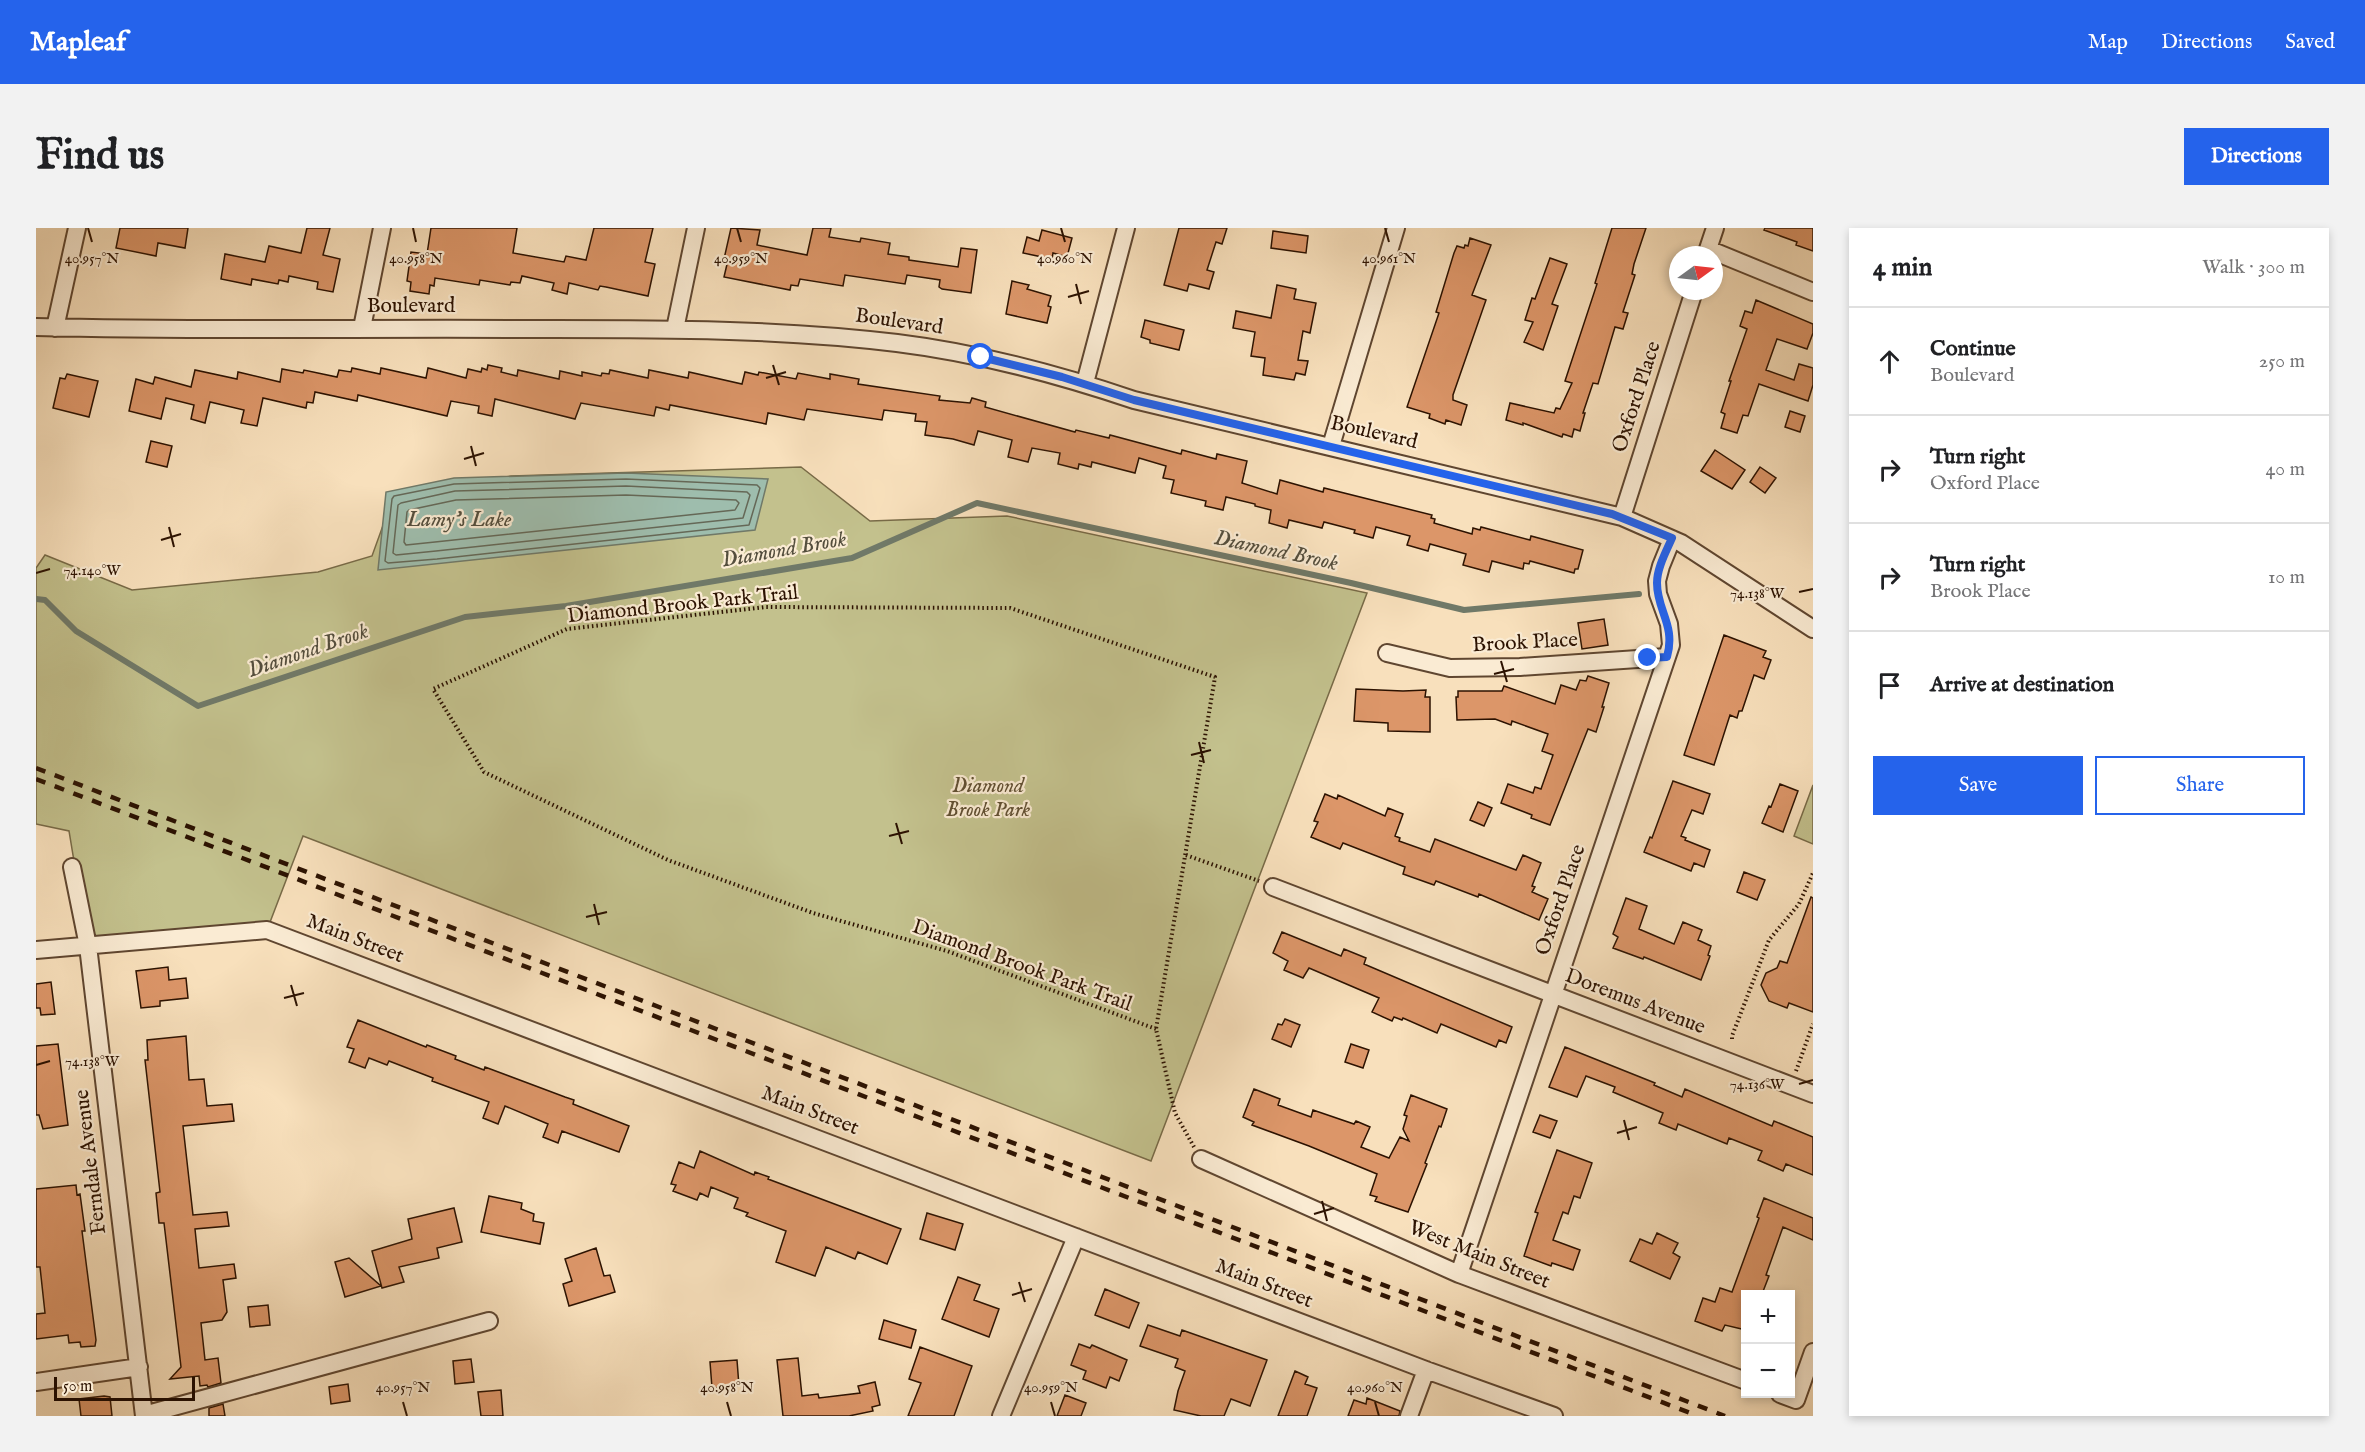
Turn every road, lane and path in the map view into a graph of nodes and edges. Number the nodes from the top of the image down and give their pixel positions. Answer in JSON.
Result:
{"nodes":[{"id":1,"x":77,"y":228,"type":"edge"},
{"id":2,"x":382,"y":228,"type":"edge"},
{"id":3,"x":696,"y":228,"type":"edge"},
{"id":4,"x":1126,"y":228,"type":"edge"},
{"id":5,"x":1396,"y":228,"type":"edge"},
{"id":6,"x":1715,"y":228,"type":"edge"},
{"id":7,"x":1709,"y":246,"type":"edge"},
{"id":8,"x":1723,"y":258,"type":"edge"},
{"id":9,"x":1813,"y":292,"type":"edge"},
{"id":10,"x":1691,"y":300,"type":"edge"},
{"id":11,"x":36,"y":327,"type":"edge"},
{"id":12,"x":55,"y":328,"type":"junction"},
{"id":13,"x":362,"y":328,"type":"junction"},
{"id":14,"x":675,"y":329,"type":"junction"},
{"id":15,"x":1085,"y":383,"type":"junction"},
{"id":16,"x":1331,"y":446,"type":"junction"},
{"id":17,"x":1622,"y":517,"type":"junction"},
{"id":18,"x":1672,"y":538,"type":"junction"},
{"id":19,"x":1813,"y":629,"type":"edge"},
{"id":20,"x":1387,"y":653,"type":"dead end"},
{"id":21,"x":1667,"y":657,"type":"junction"},
{"id":22,"x":1186,"y":855,"type":"junction"},
{"id":23,"x":72,"y":867,"type":"dead end"},
{"id":24,"x":1813,"y":873,"type":"edge"},
{"id":25,"x":1273,"y":887,"type":"joint"},
{"id":26,"x":88,"y":946,"type":"junction"},
{"id":27,"x":36,"y":950,"type":"edge"},
{"id":28,"x":1553,"y":995,"type":"junction"},
{"id":29,"x":1813,"y":1024,"type":"edge"},
{"id":30,"x":1156,"y":1029,"type":"junction"},
{"id":31,"x":1732,"y":1039,"type":"dead end"},
{"id":32,"x":1791,"y":1086,"type":"junction"},
{"id":33,"x":1813,"y":1094,"type":"edge"},
{"id":34,"x":1201,"y":1159,"type":"joint"},
{"id":35,"x":1076,"y":1237,"type":"junction"},
{"id":36,"x":1459,"y":1274,"type":"junction"},
{"id":37,"x":489,"y":1321,"type":"dead end"},
{"id":38,"x":1813,"y":1352,"type":"edge"},
{"id":39,"x":139,"y":1367,"type":"junction"},
{"id":40,"x":1426,"y":1370,"type":"junction"},
{"id":41,"x":1741,"y":1379,"type":"edge"},
{"id":42,"x":36,"y":1382,"type":"edge"},
{"id":43,"x":1791,"y":1398,"type":"edge"},
{"id":44,"x":144,"y":1415,"type":"edge"},
{"id":45,"x":1001,"y":1416,"type":"edge"},
{"id":46,"x":1409,"y":1416,"type":"edge"},
{"id":47,"x":1554,"y":1416,"type":"edge"}],
"edges":[{"from":1,"to":12,"type":"street"},
{"from":2,"to":13,"type":"street"},
{"from":3,"to":14,"type":"street"},
{"from":4,"to":15,"type":"street"},
{"from":5,"to":16,"type":"street"},
{"from":6,"to":7,"type":"street"},
{"from":8,"to":9,"type":"street"},
{"from":10,"to":17,"type":"street","name":"Oxford Place"},
{"from":11,"to":12,"type":"street","name":"Boulevard"},
{"from":12,"to":13,"type":"street","name":"Boulevard"},
{"from":13,"to":14,"type":"street","name":"Boulevard"},
{"from":14,"to":15,"type":"street","name":"Boulevard"},
{"from":15,"to":16,"type":"street","name":"Boulevard"},
{"from":16,"to":17,"type":"street","name":"Boulevard"},
{"from":17,"to":18,"type":"street","name":"Boulevard"},
{"from":18,"to":19,"type":"street","name":"Boulevard"},
{"from":18,"to":21,"type":"street","name":"Oxford Place"},
{"from":20,"to":21,"type":"street","name":"Brook Place"},
{"from":21,"to":28,"type":"street","name":"Oxford Place"},
{"from":22,"to":25,"type":"path"},
{"from":22,"to":30,"type":"path","name":"Diamond Brook Park Trail"},
{"from":22,"to":30,"type":"path","name":"Diamond Brook Park Trail"},
{"from":23,"to":26,"type":"street","name":"Ferndale Avenue"},
{"from":24,"to":31,"type":"path"},
{"from":25,"to":28,"type":"street","name":"Doremus Avenue"},
{"from":26,"to":27,"type":"street","name":"Main Street"},
{"from":26,"to":35,"type":"street","name":"Main Street"},
{"from":26,"to":39,"type":"street","name":"Ferndale Avenue"},
{"from":28,"to":32,"type":"street","name":"Doremus Avenue"},
{"from":28,"to":36,"type":"street","name":"Oxford Place"},
{"from":29,"to":32,"type":"path"},
{"from":30,"to":34,"type":"path","name":"Diamond Brook Park Trail"},
{"from":32,"to":33,"type":"street","name":"Doremus Avenue"},
{"from":34,"to":36,"type":"street","name":"West Main Street"},
{"from":35,"to":40,"type":"street","name":"Main Street"},
{"from":35,"to":45,"type":"street"},
{"from":36,"to":41,"type":"street","name":"West Main Street"},
{"from":37,"to":44,"type":"street"},
{"from":38,"to":43,"type":"street"},
{"from":39,"to":42,"type":"street"},
{"from":39,"to":44,"type":"street","name":"Ferndale Avenue"},
{"from":40,"to":46,"type":"street"},
{"from":40,"to":47,"type":"street","name":"Main Street"}]}
